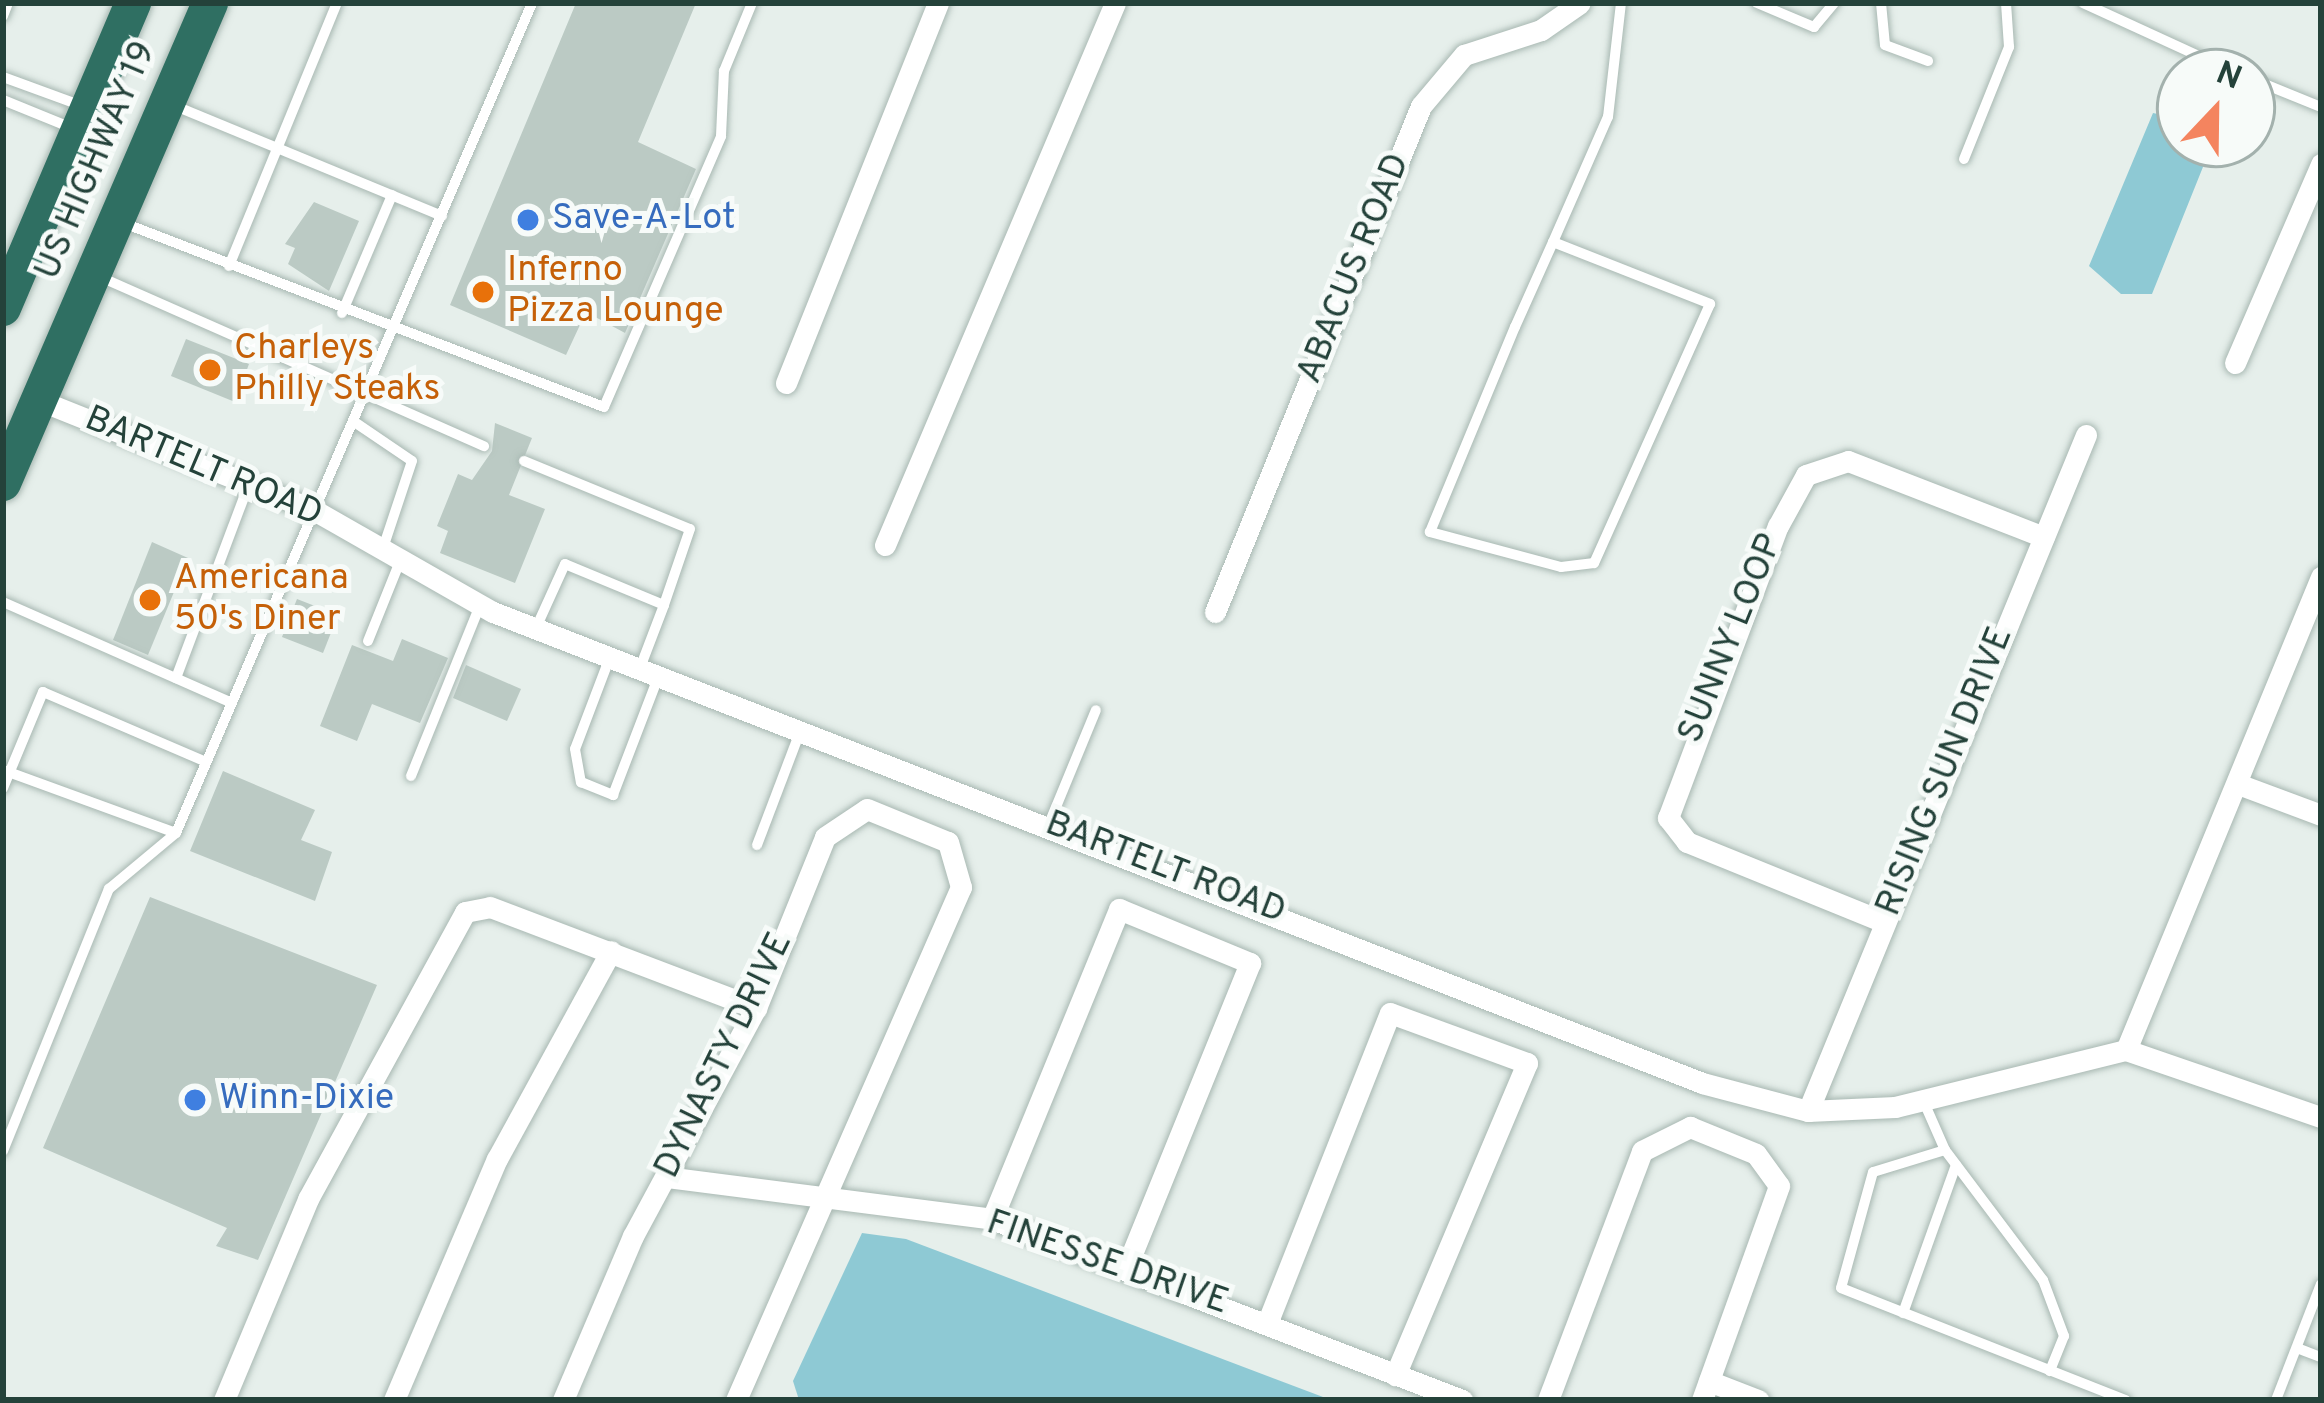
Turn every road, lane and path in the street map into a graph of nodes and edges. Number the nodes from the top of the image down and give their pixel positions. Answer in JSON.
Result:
{"nodes":[{"id":1,"x":8,"y":3,"type":"edge"},
{"id":2,"x":133,"y":3,"type":"edge"},
{"id":3,"x":210,"y":3,"type":"edge"},
{"id":4,"x":337,"y":3,"type":"edge"},
{"id":5,"x":532,"y":3,"type":"edge"},
{"id":6,"x":752,"y":3,"type":"edge"},
{"id":7,"x":938,"y":3,"type":"edge"},
{"id":8,"x":1115,"y":3,"type":"edge"},
{"id":9,"x":1580,"y":3,"type":"edge"},
{"id":10,"x":1621,"y":3,"type":"edge"},
{"id":11,"x":1757,"y":3,"type":"edge"},
{"id":12,"x":1834,"y":3,"type":"edge"},
{"id":13,"x":1881,"y":3,"type":"edge"},
{"id":14,"x":2006,"y":3,"type":"edge"},
{"id":15,"x":2083,"y":3,"type":"edge"},
{"id":16,"x":3,"y":16,"type":"edge"},
{"id":17,"x":2181,"y":48,"type":"edge"},
{"id":18,"x":1928,"y":61,"type":"dead end"},
{"id":19,"x":3,"y":77,"type":"edge"},
{"id":20,"x":2276,"y":89,"type":"edge"},
{"id":21,"x":3,"y":100,"type":"edge"},
{"id":22,"x":168,"y":102,"type":"junction"},
{"id":23,"x":2321,"y":107,"type":"edge"},
{"id":24,"x":83,"y":120,"type":"junction"},
{"id":25,"x":277,"y":148,"type":"junction"},
{"id":26,"x":1964,"y":159,"type":"dead end"},
{"id":27,"x":2321,"y":164,"type":"edge"},
{"id":28,"x":392,"y":195,"type":"junction"},
{"id":29,"x":442,"y":216,"type":"junction"},
{"id":30,"x":118,"y":220,"type":"junction"},
{"id":31,"x":1553,"y":242,"type":"junction"},
{"id":32,"x":229,"y":266,"type":"junction"},
{"id":33,"x":95,"y":275,"type":"junction"},
{"id":34,"x":3,"y":308,"type":"edge"},
{"id":35,"x":342,"y":313,"type":"junction"},
{"id":36,"x":392,"y":333,"type":"junction"},
{"id":37,"x":2235,"y":363,"type":"dead end"},
{"id":38,"x":786,"y":383,"type":"dead end"},
{"id":39,"x":366,"y":391,"type":"junction"},
{"id":40,"x":41,"y":400,"type":"junction"},
{"id":41,"x":353,"y":421,"type":"junction"},
{"id":42,"x":2086,"y":434,"type":"dead end"},
{"id":43,"x":484,"y":446,"type":"dead end"},
{"id":44,"x":524,"y":461,"type":"dead end"},
{"id":45,"x":3,"y":483,"type":"edge"},
{"id":46,"x":249,"y":484,"type":"junction"},
{"id":47,"x":314,"y":510,"type":"junction"},
{"id":48,"x":2044,"y":537,"type":"junction"},
{"id":49,"x":885,"y":544,"type":"dead end"},
{"id":50,"x":390,"y":558,"type":"junction"},
{"id":51,"x":2321,"y":577,"type":"edge"},
{"id":52,"x":3,"y":602,"type":"edge"},
{"id":53,"x":480,"y":605,"type":"junction"},
{"id":54,"x":664,"y":605,"type":"junction"},
{"id":55,"x":1215,"y":612,"type":"dead end"},
{"id":56,"x":536,"y":628,"type":"junction"},
{"id":57,"x":368,"y":641,"type":"dead end"},
{"id":58,"x":610,"y":657,"type":"junction"},
{"id":59,"x":650,"y":671,"type":"junction"},
{"id":60,"x":176,"y":678,"type":"junction"},
{"id":61,"x":232,"y":703,"type":"junction"},
{"id":62,"x":1096,"y":710,"type":"dead end"},
{"id":63,"x":801,"y":729,"type":"junction"},
{"id":64,"x":206,"y":762,"type":"junction"},
{"id":65,"x":7,"y":771,"type":"edge"},
{"id":66,"x":411,"y":776,"type":"dead end"},
{"id":67,"x":2238,"y":784,"type":"junction"},
{"id":68,"x":3,"y":788,"type":"edge"},
{"id":69,"x":2321,"y":815,"type":"edge"},
{"id":70,"x":1049,"y":824,"type":"junction"},
{"id":71,"x":176,"y":833,"type":"junction"},
{"id":72,"x":757,"y":845,"type":"dead end"},
{"id":73,"x":1884,"y":922,"type":"junction"},
{"id":74,"x":611,"y":951,"type":"junction"},
{"id":75,"x":756,"y":1008,"type":"junction"},
{"id":76,"x":2126,"y":1050,"type":"junction"},
{"id":77,"x":1923,"y":1100,"type":"junction"},
{"id":78,"x":1808,"y":1111,"type":"junction"},
{"id":79,"x":2321,"y":1117,"type":"edge"},
{"id":80,"x":1946,"y":1150,"type":"junction"},
{"id":81,"x":3,"y":1151,"type":"edge"},
{"id":82,"x":1956,"y":1165,"type":"junction"},
{"id":83,"x":666,"y":1177,"type":"junction"},
{"id":84,"x":820,"y":1196,"type":"junction"},
{"id":85,"x":992,"y":1219,"type":"junction"},
{"id":86,"x":1126,"y":1269,"type":"junction"},
{"id":87,"x":2321,"y":1285,"type":"edge"},
{"id":88,"x":1903,"y":1312,"type":"junction"},
{"id":89,"x":1268,"y":1321,"type":"junction"},
{"id":90,"x":2296,"y":1348,"type":"junction"},
{"id":91,"x":2321,"y":1357,"type":"edge"},
{"id":92,"x":2050,"y":1371,"type":"junction"},
{"id":93,"x":1395,"y":1375,"type":"junction"},
{"id":94,"x":1706,"y":1391,"type":"edge"},
{"id":95,"x":224,"y":1400,"type":"edge"},
{"id":96,"x":394,"y":1400,"type":"edge"},
{"id":97,"x":563,"y":1400,"type":"edge"},
{"id":98,"x":736,"y":1400,"type":"edge"},
{"id":99,"x":1462,"y":1400,"type":"edge"},
{"id":100,"x":1548,"y":1400,"type":"edge"},
{"id":101,"x":1758,"y":1400,"type":"edge"},
{"id":102,"x":2126,"y":1400,"type":"edge"},
{"id":103,"x":2276,"y":1400,"type":"edge"}],
"edges":[{"from":1,"to":16,"type":"lane"},
{"from":2,"to":24,"type":"highway","name":"US HIGHWAY 19"},
{"from":3,"to":22,"type":"highway","name":"US HIGHWAY 19"},
{"from":4,"to":25,"type":"lane"},
{"from":5,"to":29,"type":"lane"},
{"from":6,"to":36,"type":"lane"},
{"from":7,"to":38,"type":"street"},
{"from":8,"to":49,"type":"street"},
{"from":9,"to":55,"type":"street","name":"ABACUS ROAD"},
{"from":10,"to":31,"type":"lane"},
{"from":11,"to":12,"type":"lane"},
{"from":13,"to":18,"type":"lane"},
{"from":14,"to":26,"type":"lane"},
{"from":15,"to":17,"type":"lane"},
{"from":19,"to":24,"type":"lane"},
{"from":20,"to":23,"type":"lane"},
{"from":21,"to":24,"type":"lane"},
{"from":22,"to":25,"type":"lane"},
{"from":22,"to":30,"type":"highway","name":"US HIGHWAY 19"},
{"from":24,"to":34,"type":"highway","name":"US HIGHWAY 19"},
{"from":25,"to":28,"type":"lane"},
{"from":25,"to":32,"type":"lane"},
{"from":27,"to":37,"type":"street"},
{"from":28,"to":29,"type":"lane"},
{"from":28,"to":35,"type":"lane"},
{"from":29,"to":36,"type":"lane"},
{"from":30,"to":32,"type":"lane"},
{"from":30,"to":33,"type":"highway","name":"US HIGHWAY 19"},
{"from":31,"to":31,"type":"lane"},
{"from":32,"to":35,"type":"lane"},
{"from":33,"to":39,"type":"lane"},
{"from":33,"to":40,"type":"highway","name":"US HIGHWAY 19"},
{"from":35,"to":36,"type":"lane"},
{"from":36,"to":39,"type":"lane"},
{"from":39,"to":41,"type":"lane"},
{"from":39,"to":43,"type":"lane"},
{"from":40,"to":45,"type":"highway","name":"US HIGHWAY 19"},
{"from":40,"to":46,"type":"street","name":"BARTELT ROAD"},
{"from":41,"to":47,"type":"lane"},
{"from":41,"to":50,"type":"lane"},
{"from":42,"to":48,"type":"street","name":"RISING SUN DRIVE"},
{"from":44,"to":54,"type":"lane"},
{"from":46,"to":47,"type":"street","name":"BARTELT ROAD"},
{"from":46,"to":60,"type":"lane"},
{"from":47,"to":50,"type":"street","name":"BARTELT ROAD"},
{"from":47,"to":61,"type":"lane"},
{"from":48,"to":73,"type":"street","name":"RISING SUN DRIVE"},
{"from":48,"to":73,"type":"street","name":"SUNNY LOOP"},
{"from":50,"to":53,"type":"street","name":"BARTELT ROAD"},
{"from":50,"to":57,"type":"lane"},
{"from":51,"to":67,"type":"street"},
{"from":52,"to":60,"type":"lane"},
{"from":53,"to":56,"type":"street","name":"BARTELT ROAD"},
{"from":53,"to":66,"type":"lane"},
{"from":54,"to":56,"type":"lane"},
{"from":54,"to":59,"type":"lane"},
{"from":56,"to":58,"type":"street","name":"BARTELT ROAD"},
{"from":58,"to":59,"type":"street","name":"BARTELT ROAD"},
{"from":58,"to":59,"type":"lane"},
{"from":59,"to":63,"type":"street","name":"BARTELT ROAD"},
{"from":60,"to":61,"type":"lane"},
{"from":61,"to":64,"type":"lane"},
{"from":62,"to":70,"type":"lane"},
{"from":63,"to":70,"type":"street","name":"BARTELT ROAD"},
{"from":63,"to":72,"type":"lane"},
{"from":64,"to":65,"type":"lane"},
{"from":64,"to":71,"type":"lane"},
{"from":65,"to":68,"type":"lane"},
{"from":65,"to":71,"type":"lane"},
{"from":67,"to":69,"type":"street"},
{"from":67,"to":76,"type":"street"},
{"from":70,"to":78,"type":"street","name":"BARTELT ROAD"},
{"from":71,"to":81,"type":"lane"},
{"from":73,"to":78,"type":"street","name":"RISING SUN DRIVE"},
{"from":74,"to":75,"type":"street"},
{"from":74,"to":95,"type":"street"},
{"from":74,"to":96,"type":"street"},
{"from":75,"to":83,"type":"street","name":"DYNASTY DRIVE"},
{"from":75,"to":84,"type":"street","name":"DYNASTY DRIVE"},
{"from":76,"to":77,"type":"street","name":"BARTELT ROAD"},
{"from":76,"to":79,"type":"street"},
{"from":77,"to":78,"type":"street","name":"BARTELT ROAD"},
{"from":77,"to":80,"type":"lane"},
{"from":80,"to":82,"type":"lane"},
{"from":80,"to":88,"type":"lane"},
{"from":82,"to":88,"type":"lane"},
{"from":82,"to":92,"type":"lane"},
{"from":83,"to":84,"type":"street","name":"FINESSE DRIVE"},
{"from":83,"to":97,"type":"street","name":"DYNASTY DRIVE"},
{"from":84,"to":85,"type":"street","name":"FINESSE DRIVE"},
{"from":84,"to":98,"type":"street"},
{"from":85,"to":86,"type":"street","name":"FINESSE DRIVE"},
{"from":85,"to":86,"type":"street"},
{"from":86,"to":89,"type":"street","name":"FINESSE DRIVE"},
{"from":87,"to":90,"type":"lane"},
{"from":88,"to":92,"type":"lane"},
{"from":89,"to":93,"type":"street","name":"FINESSE DRIVE"},
{"from":89,"to":93,"type":"street"},
{"from":90,"to":91,"type":"lane"},
{"from":90,"to":103,"type":"lane"},
{"from":92,"to":102,"type":"lane"},
{"from":93,"to":99,"type":"street","name":"FINESSE DRIVE"},
{"from":94,"to":100,"type":"street"},
{"from":94,"to":101,"type":"street"}]}
